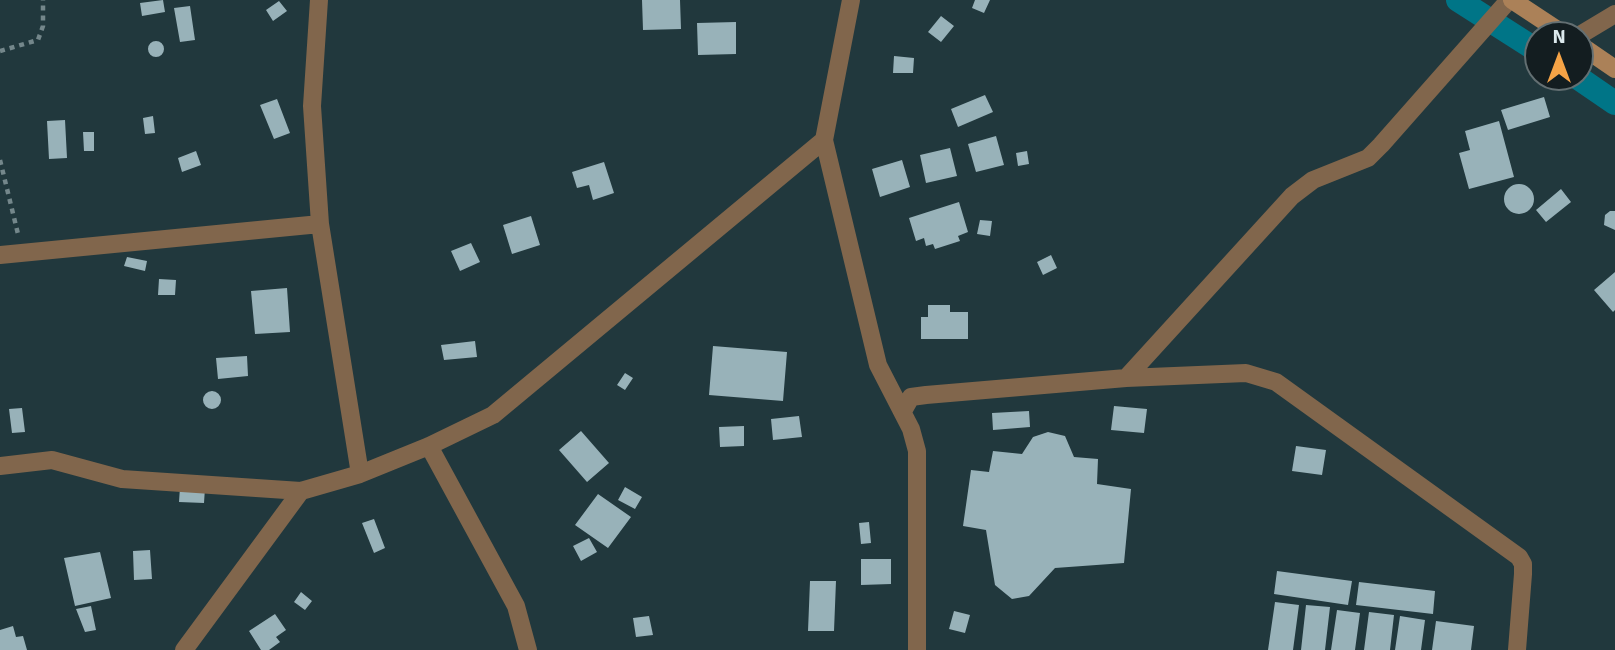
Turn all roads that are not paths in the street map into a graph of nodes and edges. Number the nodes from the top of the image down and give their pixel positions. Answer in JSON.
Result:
{"nodes":[{"id":1,"x":319,"y":0,"type":"edge"},
{"id":2,"x":851,"y":0,"type":"edge"},
{"id":3,"x":1511,"y":0,"type":"edge"},
{"id":4,"x":1544,"y":21,"type":"edge"},
{"id":5,"x":1594,"y":55,"type":"edge"},
{"id":6,"x":1615,"y":69,"type":"edge"},
{"id":7,"x":824,"y":139,"type":"junction"},
{"id":8,"x":320,"y":224,"type":"junction"},
{"id":9,"x":0,"y":255,"type":"edge"},
{"id":10,"x":1126,"y":378,"type":"junction"},
{"id":11,"x":903,"y":411,"type":"junction"},
{"id":12,"x":429,"y":446,"type":"junction"},
{"id":13,"x":0,"y":466,"type":"edge"},
{"id":14,"x":360,"y":474,"type":"junction"},
{"id":15,"x":301,"y":491,"type":"junction"},
{"id":16,"x":184,"y":650,"type":"edge"},
{"id":17,"x":528,"y":650,"type":"edge"},
{"id":18,"x":917,"y":650,"type":"edge"},
{"id":19,"x":1517,"y":650,"type":"edge"}],
"edges":[{"from":1,"to":8,"type":"street"},
{"from":2,"to":7,"type":"street"},
{"from":3,"to":4,"type":"street"},
{"from":3,"to":10,"type":"street"},
{"from":5,"to":6,"type":"street"},
{"from":7,"to":11,"type":"street"},
{"from":7,"to":12,"type":"street"},
{"from":8,"to":9,"type":"street"},
{"from":8,"to":14,"type":"street"},
{"from":10,"to":11,"type":"street"},
{"from":10,"to":19,"type":"street"},
{"from":11,"to":18,"type":"street"},
{"from":12,"to":14,"type":"street"},
{"from":12,"to":17,"type":"street"},
{"from":13,"to":15,"type":"street"},
{"from":14,"to":15,"type":"street"},
{"from":15,"to":16,"type":"street"}]}
